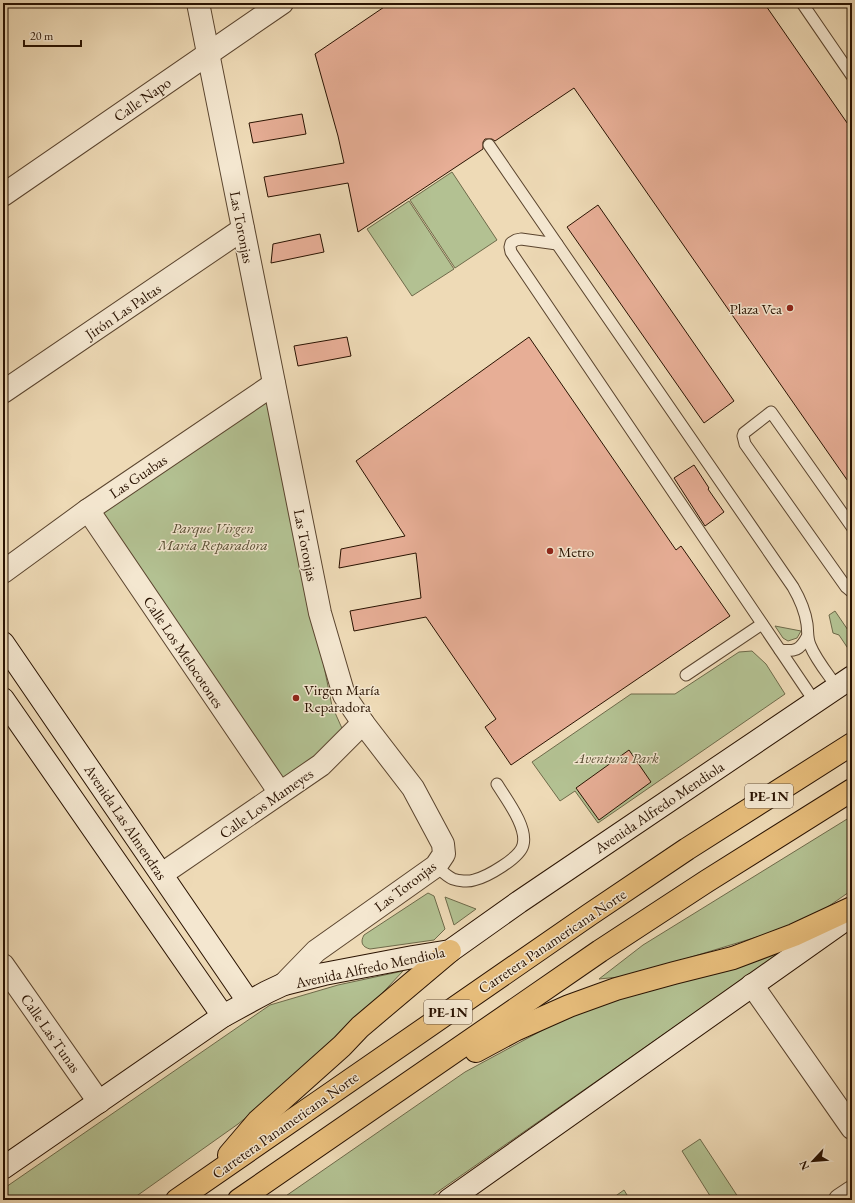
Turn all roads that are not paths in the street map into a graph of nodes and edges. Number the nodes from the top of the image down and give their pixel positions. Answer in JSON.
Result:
{"nodes":[{"id":1,"x":198,"y":3,"type":"edge"},
{"id":2,"x":282,"y":3,"type":"edge"},
{"id":3,"x":802,"y":3,"type":"edge"},
{"id":4,"x":208,"y":54,"type":"junction"},
{"id":5,"x":852,"y":76,"type":"edge"},
{"id":6,"x":489,"y":145,"type":"dead end"},
{"id":7,"x":3,"y":195,"type":"edge"},
{"id":8,"x":243,"y":229,"type":"junction"},
{"id":9,"x":557,"y":244,"type":"junction"},
{"id":10,"x":274,"y":384,"type":"junction"},
{"id":11,"x":3,"y":392,"type":"edge"},
{"id":12,"x":88,"y":510,"type":"junction"},
{"id":13,"x":852,"y":527,"type":"edge"},
{"id":14,"x":3,"y":572,"type":"edge"},
{"id":15,"x":852,"y":592,"type":"edge"},
{"id":16,"x":762,"y":624,"type":"junction"},
{"id":17,"x":807,"y":637,"type":"junction"},
{"id":18,"x":3,"y":643,"type":"edge"},
{"id":19,"x":780,"y":650,"type":"junction"},
{"id":20,"x":686,"y":675,"type":"dead end"},
{"id":21,"x":845,"y":682,"type":"edge"},
{"id":22,"x":3,"y":699,"type":"edge"},
{"id":23,"x":815,"y":702,"type":"junction"},
{"id":24,"x":363,"y":723,"type":"junction"},
{"id":25,"x":852,"y":744,"type":"edge"},
{"id":26,"x":497,"y":784,"type":"dead end"},
{"id":27,"x":852,"y":790,"type":"edge"},
{"id":28,"x":280,"y":793,"type":"junction"},
{"id":29,"x":436,"y":866,"type":"junction"},
{"id":30,"x":162,"y":874,"type":"junction"},
{"id":31,"x":852,"y":908,"type":"edge"},
{"id":32,"x":852,"y":915,"type":"edge"},
{"id":33,"x":450,"y":951,"type":"junction"},
{"id":34,"x":3,"y":965,"type":"edge"},
{"id":35,"x":284,"y":984,"type":"junction"},
{"id":36,"x":752,"y":985,"type":"junction"},
{"id":37,"x":248,"y":1001,"type":"junction"},
{"id":38,"x":223,"y":1016,"type":"junction"},
{"id":39,"x":386,"y":1098,"type":"junction"},
{"id":40,"x":99,"y":1102,"type":"junction"},
{"id":41,"x":852,"y":1128,"type":"edge"},
{"id":42,"x":3,"y":1168,"type":"edge"},
{"id":43,"x":210,"y":1177,"type":"junction"},
{"id":44,"x":852,"y":1192,"type":"edge"},
{"id":45,"x":177,"y":1200,"type":"edge"},
{"id":46,"x":239,"y":1200,"type":"edge"},
{"id":47,"x":449,"y":1200,"type":"edge"},
{"id":48,"x":840,"y":1200,"type":"edge"}],
"edges":[{"from":1,"to":4,"type":"street","name":"Las Toronjas"},
{"from":2,"to":4,"type":"street","name":"Calle Napo"},
{"from":3,"to":5,"type":"lane"},
{"from":4,"to":7,"type":"street","name":"Calle Napo"},
{"from":4,"to":8,"type":"street","name":"Las Toronjas"},
{"from":6,"to":9,"type":"lane"},
{"from":8,"to":10,"type":"street","name":"Las Toronjas"},
{"from":8,"to":11,"type":"street","name":"Jirón Las Paltas"},
{"from":9,"to":16,"type":"lane"},
{"from":9,"to":17,"type":"lane"},
{"from":10,"to":12,"type":"street","name":"Las Guabas"},
{"from":10,"to":24,"type":"street","name":"Las Toronjas"},
{"from":12,"to":14,"type":"street","name":"Las Guabas"},
{"from":12,"to":28,"type":"street","name":"Calle Los Melocotones"},
{"from":13,"to":15,"type":"lane"},
{"from":16,"to":19,"type":"lane"},
{"from":16,"to":20,"type":"lane"},
{"from":17,"to":19,"type":"lane"},
{"from":17,"to":21,"type":"lane"},
{"from":18,"to":30,"type":"street","name":"Avenida Las Almendras"},
{"from":19,"to":23,"type":"lane"},
{"from":21,"to":23,"type":"street","name":"Avenida Alfredo Mendiola"},
{"from":22,"to":38,"type":"street","name":"Avenida Las Almendras"},
{"from":23,"to":33,"type":"street","name":"Avenida Alfredo Mendiola"},
{"from":24,"to":28,"type":"street","name":"Calle Los Mameyes"},
{"from":24,"to":29,"type":"street","name":"Las Toronjas"},
{"from":25,"to":43,"type":"highway","name":"Carretera Panamericana Norte","number":"PE-1N"},
{"from":26,"to":29,"type":"lane"},
{"from":27,"to":39,"type":"highway","number":"PE-1N"},
{"from":28,"to":30,"type":"street","name":"Calle Los Mameyes"},
{"from":29,"to":35,"type":"street","name":"Las Toronjas"},
{"from":30,"to":37,"type":"street","name":"Avenida Las Almendras"},
{"from":31,"to":39,"type":"highway"},
{"from":32,"to":36,"type":"street"},
{"from":33,"to":35,"type":"street","name":"Avenida Alfredo Mendiola"},
{"from":33,"to":43,"type":"highway"},
{"from":34,"to":40,"type":"street","name":"Calle Las Tunas"},
{"from":35,"to":37,"type":"street","name":"Avenida Alfredo Mendiola"},
{"from":36,"to":41,"type":"street"},
{"from":36,"to":47,"type":"street"},
{"from":37,"to":38,"type":"street","name":"Avenida Alfredo Mendiola"},
{"from":38,"to":40,"type":"street","name":"Avenida Alfredo Mendiola"},
{"from":39,"to":46,"type":"highway","number":"PE-1N"},
{"from":40,"to":42,"type":"street","name":"Avenida Alfredo Mendiola"},
{"from":43,"to":45,"type":"highway","name":"Carretera Panamericana Norte","number":"PE-1N"},
{"from":44,"to":48,"type":"street"}]}
